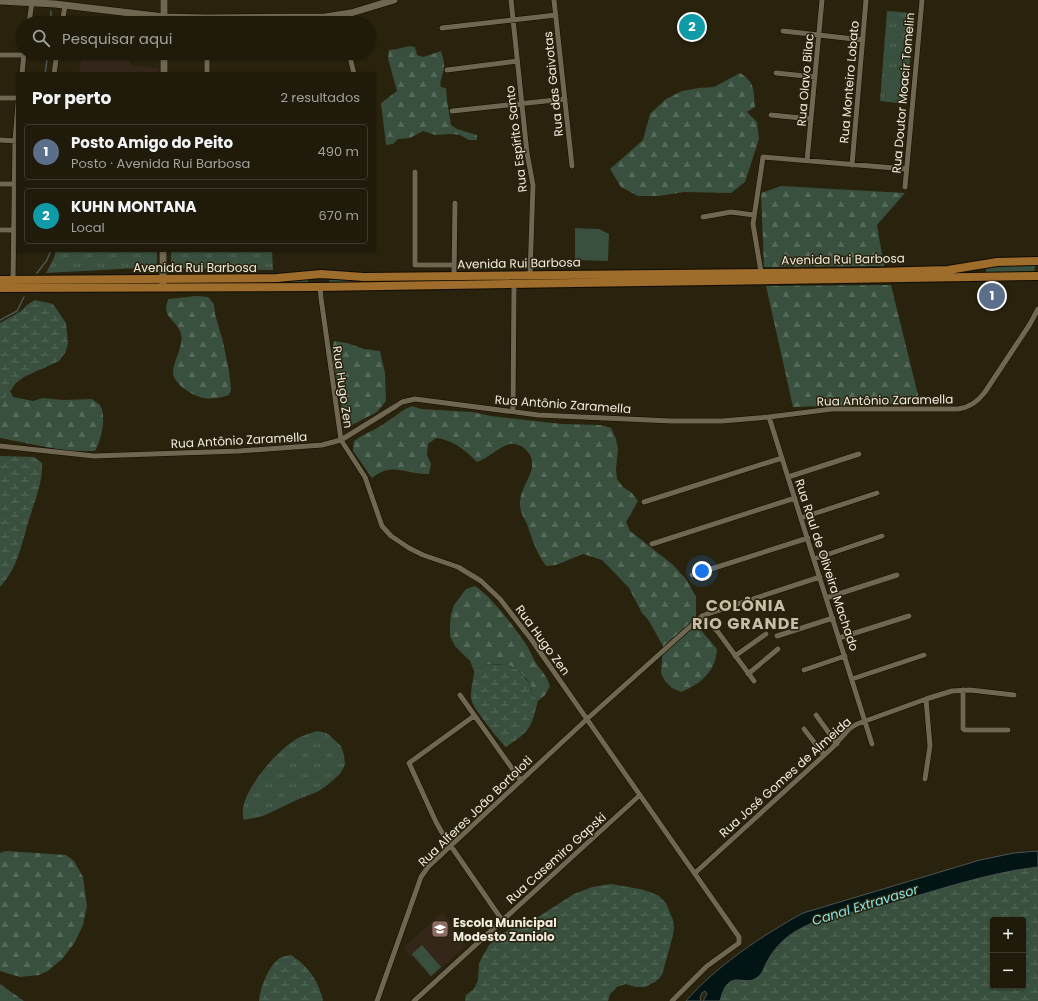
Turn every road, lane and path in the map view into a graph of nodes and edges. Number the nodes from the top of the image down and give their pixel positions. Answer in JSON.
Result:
{"nodes":[{"id":1,"x":0,"y":0,"type":"edge"},
{"id":2,"x":48,"y":0,"type":"edge"},
{"id":3,"x":164,"y":0,"type":"edge"},
{"id":4,"x":394,"y":0,"type":"edge"},
{"id":5,"x":511,"y":0,"type":"edge"},
{"id":6,"x":554,"y":0,"type":"edge"},
{"id":7,"x":822,"y":0,"type":"edge"},
{"id":8,"x":866,"y":0,"type":"edge"},
{"id":9,"x":922,"y":0,"type":"edge"},
{"id":10,"x":33,"y":1,"type":"edge"},
{"id":11,"x":55,"y":4,"type":"junction"},
{"id":12,"x":65,"y":6,"type":"junction"},
{"id":13,"x":340,"y":15,"type":"joint"},
{"id":14,"x":556,"y":15,"type":"junction"},
{"id":15,"x":30,"y":16,"type":"edge"},
{"id":16,"x":63,"y":16,"type":"edge"},
{"id":17,"x":136,"y":16,"type":"edge"},
{"id":18,"x":164,"y":16,"type":"edge"},
{"id":19,"x":330,"y":16,"type":"edge"},
{"id":20,"x":513,"y":20,"type":"junction"},
{"id":21,"x":442,"y":28,"type":"dead end"},
{"id":22,"x":783,"y":32,"type":"dead end"},
{"id":23,"x":819,"y":35,"type":"junction"},
{"id":24,"x":863,"y":40,"type":"junction"},
{"id":25,"x":16,"y":54,"type":"edge"},
{"id":26,"x":0,"y":55,"type":"edge"},
{"id":27,"x":23,"y":60,"type":"edge"},
{"id":28,"x":56,"y":60,"type":"edge"},
{"id":29,"x":164,"y":60,"type":"edge"},
{"id":30,"x":207,"y":60,"type":"edge"},
{"id":31,"x":351,"y":60,"type":"edge"},
{"id":32,"x":517,"y":62,"type":"junction"},
{"id":33,"x":447,"y":70,"type":"dead end"},
{"id":34,"x":22,"y":72,"type":"edge"},
{"id":35,"x":54,"y":72,"type":"edge"},
{"id":36,"x":164,"y":72,"type":"edge"},
{"id":37,"x":207,"y":72,"type":"edge"},
{"id":38,"x":354,"y":72,"type":"edge"},
{"id":39,"x":776,"y":73,"type":"dead end"},
{"id":40,"x":815,"y":77,"type":"junction"},
{"id":41,"x":0,"y":98,"type":"edge"},
{"id":42,"x":16,"y":98,"type":"edge"},
{"id":43,"x":565,"y":99,"type":"junction"},
{"id":44,"x":522,"y":104,"type":"junction"},
{"id":45,"x":452,"y":111,"type":"dead end"},
{"id":46,"x":771,"y":115,"type":"dead end"},
{"id":47,"x":811,"y":119,"type":"junction"},
{"id":48,"x":0,"y":140,"type":"edge"},
{"id":49,"x":16,"y":140,"type":"edge"},
{"id":50,"x":807,"y":161,"type":"junction"},
{"id":51,"x":852,"y":165,"type":"junction"},
{"id":52,"x":572,"y":166,"type":"dead end"},
{"id":53,"x":906,"y":169,"type":"junction"},
{"id":54,"x":415,"y":172,"type":"dead end"},
{"id":55,"x":0,"y":184,"type":"edge"},
{"id":56,"x":14,"y":184,"type":"junction"},
{"id":57,"x":905,"y":187,"type":"dead end"},
{"id":58,"x":455,"y":203,"type":"dead end"},
{"id":59,"x":754,"y":215,"type":"junction"},
{"id":60,"x":703,"y":217,"type":"dead end"},
{"id":61,"x":0,"y":230,"type":"edge"},
{"id":62,"x":14,"y":230,"type":"junction"},
{"id":63,"x":163,"y":252,"type":"edge"},
{"id":64,"x":1038,"y":261,"type":"edge"},
{"id":65,"x":454,"y":265,"type":"junction"},
{"id":66,"x":761,"y":272,"type":"junction"},
{"id":67,"x":319,"y":274,"type":"junction"},
{"id":68,"x":530,"y":275,"type":"junction"},
{"id":69,"x":454,"y":276,"type":"junction"},
{"id":70,"x":1038,"y":276,"type":"edge"},
{"id":71,"x":0,"y":280,"type":"edge"},
{"id":72,"x":14,"y":280,"type":"junction"},
{"id":73,"x":163,"y":283,"type":"junction"},
{"id":74,"x":514,"y":284,"type":"junction"},
{"id":75,"x":319,"y":286,"type":"junction"},
{"id":76,"x":0,"y":288,"type":"edge"},
{"id":77,"x":1038,"y":310,"type":"edge"},
{"id":78,"x":513,"y":412,"type":"junction"},
{"id":79,"x":769,"y":417,"type":"junction"},
{"id":80,"x":341,"y":440,"type":"junction"},
{"id":81,"x":0,"y":446,"type":"edge"},
{"id":82,"x":859,"y":454,"type":"dead end"},
{"id":83,"x":782,"y":458,"type":"junction"},
{"id":84,"x":788,"y":477,"type":"junction"},
{"id":85,"x":877,"y":493,"type":"dead end"},
{"id":86,"x":795,"y":498,"type":"junction"},
{"id":87,"x":644,"y":502,"type":"dead end"},
{"id":88,"x":801,"y":518,"type":"junction"},
{"id":89,"x":882,"y":536,"type":"dead end"},
{"id":90,"x":808,"y":538,"type":"junction"},
{"id":91,"x":652,"y":544,"type":"dead end"},
{"id":92,"x":814,"y":559,"type":"junction"},
{"id":93,"x":692,"y":574,"type":"dead end"},
{"id":94,"x":897,"y":575,"type":"dead end"},
{"id":95,"x":820,"y":577,"type":"junction"},
{"id":96,"x":826,"y":598,"type":"junction"},
{"id":97,"x":702,"y":616,"type":"junction"},
{"id":98,"x":909,"y":616,"type":"dead end"},
{"id":99,"x":833,"y":618,"type":"junction"},
{"id":100,"x":766,"y":634,"type":"dead end"},
{"id":101,"x":777,"y":636,"type":"dead end"},
{"id":102,"x":839,"y":638,"type":"junction"},
{"id":103,"x":778,"y":649,"type":"dead end"},
{"id":104,"x":924,"y":655,"type":"dead end"},
{"id":105,"x":735,"y":656,"type":"junction"},
{"id":106,"x":845,"y":656,"type":"junction"},
{"id":107,"x":804,"y":670,"type":"dead end"},
{"id":108,"x":748,"y":674,"type":"junction"},
{"id":109,"x":852,"y":679,"type":"junction"},
{"id":110,"x":754,"y":681,"type":"dead end"},
{"id":111,"x":963,"y":690,"type":"junction"},
{"id":112,"x":460,"y":695,"type":"dead end"},
{"id":113,"x":1014,"y":695,"type":"dead end"},
{"id":114,"x":926,"y":698,"type":"junction"},
{"id":115,"x":816,"y":715,"type":"dead end"},
{"id":116,"x":474,"y":716,"type":"junction"},
{"id":117,"x":587,"y":719,"type":"junction"},
{"id":118,"x":865,"y":720,"type":"junction"},
{"id":119,"x":804,"y":729,"type":"dead end"},
{"id":120,"x":1008,"y":730,"type":"dead end"},
{"id":121,"x":837,"y":744,"type":"junction"},
{"id":122,"x":872,"y":744,"type":"dead end"},
{"id":123,"x":824,"y":755,"type":"junction"},
{"id":124,"x":925,"y":779,"type":"dead end"},
{"id":125,"x":521,"y":781,"type":"junction"},
{"id":126,"x":640,"y":795,"type":"junction"},
{"id":127,"x":450,"y":846,"type":"junction"},
{"id":128,"x":695,"y":873,"type":"junction"},
{"id":129,"x":502,"y":920,"type":"junction"},
{"id":130,"x":377,"y":1001,"type":"edge"},
{"id":131,"x":414,"y":1001,"type":"edge"},
{"id":132,"x":672,"y":1001,"type":"edge"}],
"edges":[{"from":1,"to":10,"type":"street"},
{"from":2,"to":11,"type":"street"},
{"from":3,"to":18,"type":"street"},
{"from":4,"to":13,"type":"street"},
{"from":5,"to":20,"type":"street","name":"Rua Espírito Santo"},
{"from":6,"to":14,"type":"street","name":"Rua das Gaivotas"},
{"from":7,"to":23,"type":"street","name":"Rua Olavo Bilac"},
{"from":8,"to":24,"type":"street","name":"Rua Monteiro Lobato"},
{"from":9,"to":53,"type":"street","name":"Rua Doutor Moacir Tomelin"},
{"from":10,"to":11,"type":"street"},
{"from":10,"to":15,"type":"street"},
{"from":11,"to":12,"type":"street"},
{"from":12,"to":16,"type":"street"},
{"from":12,"to":17,"type":"street"},
{"from":13,"to":19,"type":"street"},
{"from":14,"to":20,"type":"street"},
{"from":14,"to":43,"type":"street","name":"Rua das Gaivotas"},
{"from":20,"to":21,"type":"street"},
{"from":20,"to":32,"type":"street","name":"Rua Espírito Santo"},
{"from":22,"to":23,"type":"street"},
{"from":23,"to":24,"type":"street"},
{"from":23,"to":40,"type":"street","name":"Rua Olavo Bilac"},
{"from":24,"to":51,"type":"street","name":"Rua Monteiro Lobato"},
{"from":25,"to":26,"type":"street"},
{"from":27,"to":34,"type":"street"},
{"from":28,"to":35,"type":"street"},
{"from":29,"to":36,"type":"street"},
{"from":30,"to":37,"type":"street"},
{"from":31,"to":38,"type":"street"},
{"from":32,"to":33,"type":"street"},
{"from":32,"to":44,"type":"street","name":"Rua Espírito Santo"},
{"from":39,"to":40,"type":"street"},
{"from":40,"to":47,"type":"street","name":"Rua Olavo Bilac"},
{"from":41,"to":42,"type":"street"},
{"from":43,"to":44,"type":"street"},
{"from":43,"to":52,"type":"street","name":"Rua das Gaivotas"},
{"from":44,"to":45,"type":"street"},
{"from":44,"to":68,"type":"street","name":"Rua Espírito Santo"},
{"from":46,"to":47,"type":"street"},
{"from":47,"to":50,"type":"street","name":"Rua Olavo Bilac"},
{"from":48,"to":49,"type":"street"},
{"from":49,"to":56,"type":"street"},
{"from":50,"to":51,"type":"street"},
{"from":50,"to":59,"type":"street"},
{"from":51,"to":53,"type":"street"},
{"from":53,"to":57,"type":"street","name":"Rua Doutor Moacir Tomelin"},
{"from":54,"to":65,"type":"street"},
{"from":55,"to":56,"type":"street"},
{"from":56,"to":62,"type":"street"},
{"from":58,"to":65,"type":"street"},
{"from":59,"to":60,"type":"street"},
{"from":59,"to":66,"type":"street"},
{"from":61,"to":62,"type":"street"},
{"from":62,"to":72,"type":"street"},
{"from":63,"to":73,"type":"street"},
{"from":64,"to":66,"type":"main road","name":"Avenida Rui Barbosa"},
{"from":65,"to":69,"type":"street"},
{"from":66,"to":68,"type":"main road","name":"Avenida Rui Barbosa"},
{"from":67,"to":69,"type":"main road","name":"Avenida Rui Barbosa"},
{"from":67,"to":73,"type":"main road","name":"Avenida Rui Barbosa"},
{"from":67,"to":75,"type":"main road"},
{"from":68,"to":69,"type":"main road","name":"Avenida Rui Barbosa"},
{"from":70,"to":74,"type":"main road","name":"Avenida Rui Barbosa"},
{"from":71,"to":72,"type":"main road","name":"Avenida Rui Barbosa"},
{"from":72,"to":73,"type":"main road","name":"Avenida Rui Barbosa"},
{"from":73,"to":75,"type":"main road","name":"Avenida Rui Barbosa"},
{"from":73,"to":76,"type":"main road","name":"Avenida Rui Barbosa"},
{"from":74,"to":75,"type":"main road","name":"Avenida Rui Barbosa"},
{"from":74,"to":78,"type":"street"},
{"from":75,"to":80,"type":"street","name":"Rua Hugo Zen"},
{"from":77,"to":79,"type":"street","name":"Rua Antônio Zaramella"},
{"from":78,"to":79,"type":"street","name":"Rua Antônio Zaramella"},
{"from":78,"to":80,"type":"street","name":"Rua Antônio Zaramella"},
{"from":79,"to":83,"type":"street","name":"Rua Raul de Oliveira Machado"},
{"from":80,"to":81,"type":"street","name":"Rua Antônio Zaramella"},
{"from":80,"to":117,"type":"street","name":"Rua Hugo Zen"},
{"from":82,"to":84,"type":"street"},
{"from":83,"to":84,"type":"street","name":"Rua Raul de Oliveira Machado"},
{"from":83,"to":87,"type":"street"},
{"from":84,"to":86,"type":"street","name":"Rua Raul de Oliveira Machado"},
{"from":85,"to":88,"type":"street"},
{"from":86,"to":88,"type":"street","name":"Rua Raul de Oliveira Machado"},
{"from":86,"to":91,"type":"street"},
{"from":88,"to":90,"type":"street","name":"Rua Raul de Oliveira Machado"},
{"from":89,"to":92,"type":"street"},
{"from":90,"to":92,"type":"street","name":"Rua Raul de Oliveira Machado"},
{"from":90,"to":93,"type":"street"},
{"from":92,"to":95,"type":"street","name":"Rua Raul de Oliveira Machado"},
{"from":94,"to":96,"type":"street"},
{"from":95,"to":96,"type":"street","name":"Rua Raul de Oliveira Machado"},
{"from":95,"to":97,"type":"street"},
{"from":96,"to":99,"type":"street","name":"Rua Raul de Oliveira Machado"},
{"from":97,"to":105,"type":"street"},
{"from":97,"to":117,"type":"street","name":"Rua Alferes João Bortoloti"},
{"from":98,"to":102,"type":"street"},
{"from":99,"to":101,"type":"street"},
{"from":99,"to":102,"type":"street","name":"Rua Raul de Oliveira Machado"},
{"from":100,"to":105,"type":"street"},
{"from":102,"to":106,"type":"street","name":"Rua Raul de Oliveira Machado"},
{"from":103,"to":108,"type":"street"},
{"from":104,"to":109,"type":"street"},
{"from":105,"to":108,"type":"street"},
{"from":106,"to":107,"type":"street"},
{"from":106,"to":109,"type":"street","name":"Rua Raul de Oliveira Machado"},
{"from":108,"to":110,"type":"street"},
{"from":109,"to":118,"type":"street","name":"Rua Raul de Oliveira Machado"},
{"from":111,"to":113,"type":"street","name":"Rua José Gomes de Almeida"},
{"from":111,"to":114,"type":"street","name":"Rua José Gomes de Almeida"},
{"from":111,"to":120,"type":"street"},
{"from":112,"to":116,"type":"street"},
{"from":114,"to":118,"type":"street","name":"Rua José Gomes de Almeida"},
{"from":114,"to":124,"type":"street"},
{"from":115,"to":121,"type":"street"},
{"from":116,"to":125,"type":"street"},
{"from":116,"to":127,"type":"street"},
{"from":117,"to":125,"type":"street","name":"Rua Alferes João Bortoloti"},
{"from":117,"to":126,"type":"street","name":"Rua Hugo Zen"},
{"from":118,"to":121,"type":"street","name":"Rua José Gomes de Almeida"},
{"from":118,"to":122,"type":"street","name":"Rua Raul de Oliveira Machado"},
{"from":119,"to":123,"type":"street"},
{"from":121,"to":123,"type":"street","name":"Rua José Gomes de Almeida"},
{"from":123,"to":128,"type":"street","name":"Rua José Gomes de Almeida"},
{"from":125,"to":127,"type":"street","name":"Rua Alferes João Bortoloti"},
{"from":126,"to":128,"type":"street","name":"Rua Hugo Zen"},
{"from":126,"to":129,"type":"street","name":"Rua Casemiro Gapski"},
{"from":127,"to":129,"type":"street"},
{"from":127,"to":130,"type":"street","name":"Rua Alferes João Bortoloti"},
{"from":128,"to":132,"type":"street","name":"Rua Hugo Zen"},
{"from":129,"to":131,"type":"street","name":"Rua Casemiro Gapski"}]}
